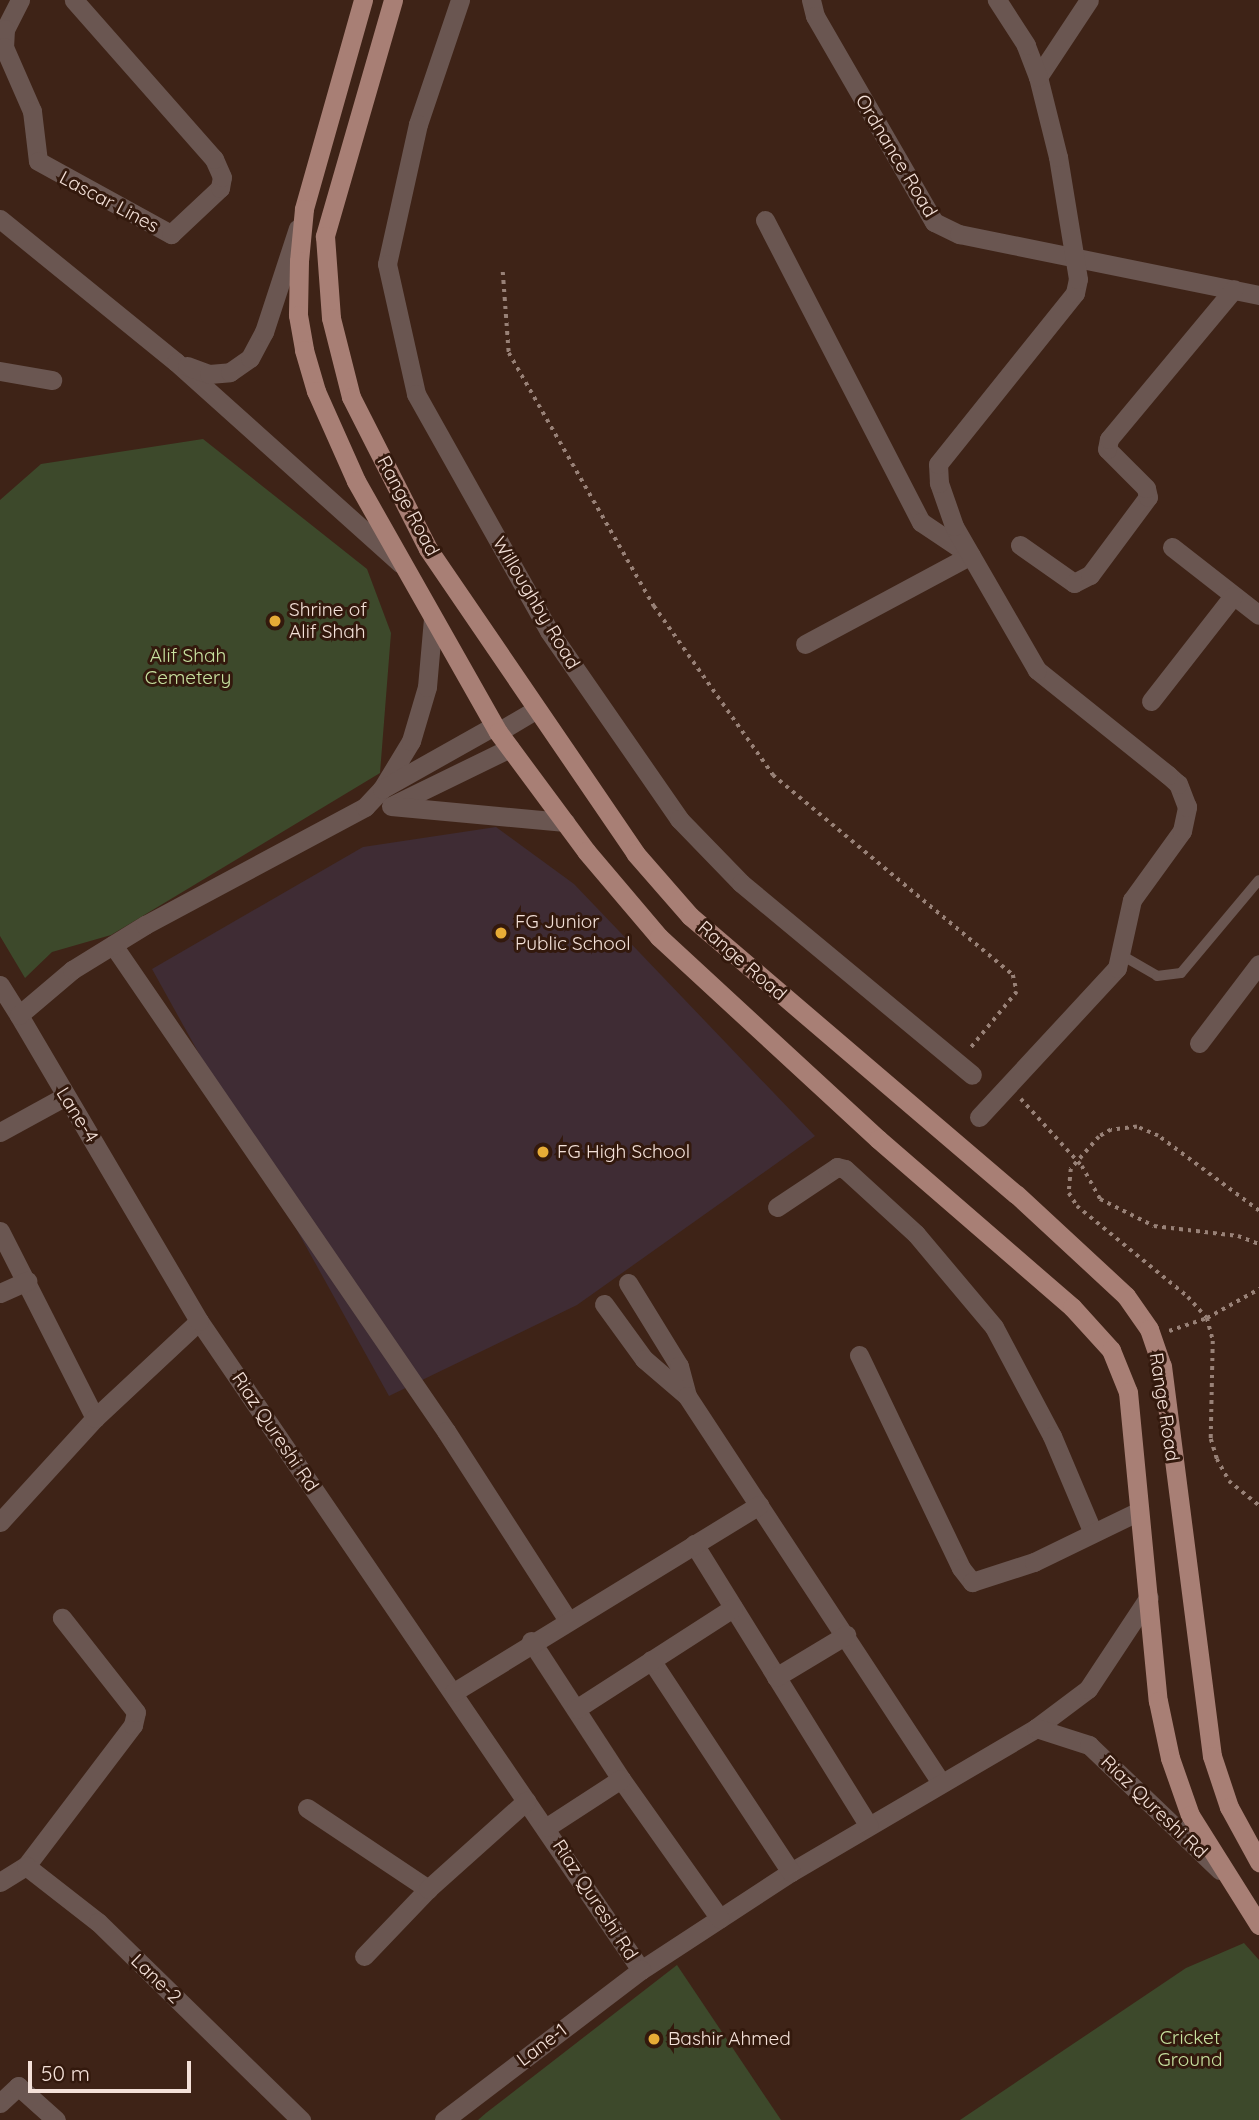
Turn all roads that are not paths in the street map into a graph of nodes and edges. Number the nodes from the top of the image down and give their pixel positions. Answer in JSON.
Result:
{"nodes":[{"id":1,"x":20,"y":0,"type":"edge"},
{"id":2,"x":74,"y":0,"type":"edge"},
{"id":3,"x":363,"y":0,"type":"edge"},
{"id":4,"x":393,"y":0,"type":"edge"},
{"id":5,"x":460,"y":0,"type":"edge"},
{"id":6,"x":811,"y":0,"type":"edge"},
{"id":7,"x":997,"y":0,"type":"edge"},
{"id":8,"x":1089,"y":0,"type":"edge"},
{"id":9,"x":1038,"y":77,"type":"junction"},
{"id":10,"x":304,"y":209,"type":"junction"},
{"id":11,"x":0,"y":219,"type":"edge"},
{"id":12,"x":765,"y":220,"type":"dead end"},
{"id":13,"x":1074,"y":257,"type":"junction"},
{"id":14,"x":1234,"y":289,"type":"junction"},
{"id":15,"x":1259,"y":295,"type":"edge"},
{"id":16,"x":176,"y":362,"type":"junction"},
{"id":17,"x":0,"y":371,"type":"edge"},
{"id":18,"x":52,"y":380,"type":"dead end"},
{"id":19,"x":1020,"y":545,"type":"dead end"},
{"id":20,"x":1172,"y":547,"type":"dead end"},
{"id":21,"x":971,"y":555,"type":"junction"},
{"id":22,"x":401,"y":564,"type":"junction"},
{"id":23,"x":1233,"y":596,"type":"junction"},
{"id":24,"x":1259,"y":615,"type":"edge"},
{"id":25,"x":433,"y":619,"type":"junction"},
{"id":26,"x":805,"y":644,"type":"dead end"},
{"id":27,"x":1151,"y":701,"type":"dead end"},
{"id":28,"x":535,"y":710,"type":"junction"},
{"id":29,"x":501,"y":735,"type":"junction"},
{"id":30,"x":386,"y":798,"type":"junction"},
{"id":31,"x":565,"y":822,"type":"junction"},
{"id":32,"x":1259,"y":880,"type":"edge"},
{"id":33,"x":113,"y":945,"type":"junction"},
{"id":34,"x":1123,"y":956,"type":"junction"},
{"id":35,"x":1259,"y":964,"type":"edge"},
{"id":36,"x":1,"y":987,"type":"edge"},
{"id":37,"x":19,"y":1015,"type":"junction"},
{"id":38,"x":1199,"y":1043,"type":"dead end"},
{"id":39,"x":965,"y":1069,"type":"road end"},
{"id":40,"x":64,"y":1097,"type":"junction"},
{"id":41,"x":979,"y":1117,"type":"dead end"},
{"id":42,"x":0,"y":1132,"type":"edge"},
{"id":43,"x":778,"y":1207,"type":"dead end"},
{"id":44,"x":0,"y":1231,"type":"edge"},
{"id":45,"x":27,"y":1281,"type":"junction"},
{"id":46,"x":628,"y":1283,"type":"dead end"},
{"id":47,"x":0,"y":1293,"type":"edge"},
{"id":48,"x":604,"y":1304,"type":"dead end"},
{"id":49,"x":198,"y":1321,"type":"junction"},
{"id":50,"x":859,"y":1355,"type":"dead end"},
{"id":51,"x":687,"y":1396,"type":"junction"},
{"id":52,"x":95,"y":1418,"type":"junction"},
{"id":53,"x":759,"y":1505,"type":"junction"},
{"id":54,"x":1136,"y":1512,"type":"junction"},
{"id":55,"x":0,"y":1522,"type":"edge"},
{"id":56,"x":1093,"y":1533,"type":"junction"},
{"id":57,"x":694,"y":1544,"type":"junction"},
{"id":58,"x":1149,"y":1597,"type":"junction"},
{"id":59,"x":733,"y":1608,"type":"junction"},
{"id":60,"x":62,"y":1618,"type":"dead end"},
{"id":61,"x":567,"y":1619,"type":"junction"},
{"id":62,"x":846,"y":1635,"type":"junction"},
{"id":63,"x":531,"y":1641,"type":"junction"},
{"id":64,"x":651,"y":1660,"type":"junction"},
{"id":65,"x":776,"y":1678,"type":"junction"},
{"id":66,"x":454,"y":1692,"type":"junction"},
{"id":67,"x":576,"y":1709,"type":"junction"},
{"id":68,"x":1036,"y":1728,"type":"junction"},
{"id":69,"x":621,"y":1779,"type":"junction"},
{"id":70,"x":941,"y":1783,"type":"junction"},
{"id":71,"x":526,"y":1801,"type":"junction"},
{"id":72,"x":307,"y":1808,"type":"dead end"},
{"id":73,"x":867,"y":1825,"type":"junction"},
{"id":74,"x":547,"y":1827,"type":"junction"},
{"id":75,"x":1259,"y":1863,"type":"edge"},
{"id":76,"x":26,"y":1866,"type":"junction"},
{"id":77,"x":1221,"y":1871,"type":"junction"},
{"id":78,"x":791,"y":1872,"type":"junction"},
{"id":79,"x":0,"y":1882,"type":"edge"},
{"id":80,"x":428,"y":1889,"type":"junction"},
{"id":81,"x":720,"y":1919,"type":"junction"},
{"id":82,"x":1259,"y":1925,"type":"edge"},
{"id":83,"x":364,"y":1956,"type":"dead end"},
{"id":84,"x":641,"y":1970,"type":"junction"},
{"id":85,"x":0,"y":2104,"type":"edge"},
{"id":86,"x":56,"y":2120,"type":"edge"},
{"id":87,"x":301,"y":2120,"type":"edge"},
{"id":88,"x":444,"y":2120,"type":"edge"}],
"edges":[{"from":1,"to":2,"type":"street","name":"Lascar Lines"},
{"from":3,"to":10,"type":"main road"},
{"from":4,"to":28,"type":"main road","name":"Range Road"},
{"from":5,"to":39,"type":"street","name":"Willoughby Road"},
{"from":6,"to":13,"type":"street","name":"Ordnance Road"},
{"from":7,"to":9,"type":"street"},
{"from":8,"to":9,"type":"street"},
{"from":9,"to":13,"type":"street"},
{"from":10,"to":16,"type":"street"},
{"from":10,"to":22,"type":"main road"},
{"from":11,"to":16,"type":"street"},
{"from":12,"to":21,"type":"street"},
{"from":13,"to":14,"type":"street","name":"Ordnance Road"},
{"from":13,"to":21,"type":"street"},
{"from":14,"to":15,"type":"street","name":"Ordnance Road"},
{"from":14,"to":19,"type":"street"},
{"from":16,"to":22,"type":"street"},
{"from":17,"to":18,"type":"street"},
{"from":20,"to":23,"type":"street"},
{"from":21,"to":26,"type":"street"},
{"from":21,"to":34,"type":"street"},
{"from":22,"to":25,"type":"main road"},
{"from":23,"to":24,"type":"street"},
{"from":23,"to":27,"type":"street"},
{"from":25,"to":29,"type":"main road"},
{"from":25,"to":30,"type":"street"},
{"from":28,"to":29,"type":"street"},
{"from":28,"to":75,"type":"main road","name":"Range Road"},
{"from":29,"to":30,"type":"street"},
{"from":29,"to":30,"type":"street"},
{"from":29,"to":31,"type":"main road"},
{"from":30,"to":31,"type":"street"},
{"from":30,"to":33,"type":"street"},
{"from":31,"to":54,"type":"main road"},
{"from":32,"to":34,"type":"lane"},
{"from":33,"to":37,"type":"street"},
{"from":33,"to":61,"type":"street"},
{"from":34,"to":41,"type":"street"},
{"from":35,"to":38,"type":"street"},
{"from":36,"to":37,"type":"street","name":"Lane-4"},
{"from":37,"to":40,"type":"street","name":"Lane-4"},
{"from":40,"to":42,"type":"street"},
{"from":40,"to":49,"type":"street","name":"Lane-4"},
{"from":43,"to":56,"type":"street"},
{"from":44,"to":45,"type":"street"},
{"from":45,"to":47,"type":"street"},
{"from":45,"to":52,"type":"street"},
{"from":46,"to":51,"type":"street"},
{"from":48,"to":51,"type":"street"},
{"from":49,"to":52,"type":"street"},
{"from":49,"to":66,"type":"street","name":"Riaz Qureshi Rd"},
{"from":50,"to":56,"type":"street"},
{"from":51,"to":53,"type":"street"},
{"from":52,"to":55,"type":"street"},
{"from":53,"to":57,"type":"street"},
{"from":53,"to":62,"type":"street"},
{"from":54,"to":56,"type":"street"},
{"from":54,"to":58,"type":"main road"},
{"from":57,"to":59,"type":"street"},
{"from":57,"to":61,"type":"street"},
{"from":58,"to":68,"type":"street"},
{"from":58,"to":77,"type":"main road"},
{"from":59,"to":64,"type":"street"},
{"from":59,"to":65,"type":"street"},
{"from":60,"to":76,"type":"street"},
{"from":61,"to":63,"type":"street"},
{"from":62,"to":65,"type":"street"},
{"from":62,"to":70,"type":"street"},
{"from":63,"to":66,"type":"street"},
{"from":63,"to":67,"type":"street"},
{"from":64,"to":67,"type":"street"},
{"from":64,"to":78,"type":"street"},
{"from":65,"to":73,"type":"street"},
{"from":66,"to":71,"type":"street","name":"Riaz Qureshi Rd"},
{"from":67,"to":69,"type":"street"},
{"from":68,"to":70,"type":"street","name":"Riaz Qureshi Rd"},
{"from":68,"to":77,"type":"street","name":"Riaz Qureshi Rd"},
{"from":69,"to":74,"type":"street"},
{"from":69,"to":81,"type":"street"},
{"from":70,"to":73,"type":"street","name":"Riaz Qureshi Rd"},
{"from":71,"to":74,"type":"street","name":"Riaz Qureshi Rd"},
{"from":71,"to":80,"type":"street"},
{"from":72,"to":80,"type":"street"},
{"from":73,"to":78,"type":"street","name":"Riaz Qureshi Rd"},
{"from":74,"to":84,"type":"street","name":"Riaz Qureshi Rd"},
{"from":76,"to":79,"type":"street"},
{"from":76,"to":87,"type":"street","name":"Lane-2"},
{"from":77,"to":82,"type":"main road"},
{"from":78,"to":81,"type":"street","name":"Riaz Qureshi Rd"},
{"from":80,"to":83,"type":"street"},
{"from":81,"to":84,"type":"street","name":"Riaz Qureshi Rd"},
{"from":84,"to":88,"type":"street","name":"Lane-1"},
{"from":85,"to":86,"type":"street"}]}
